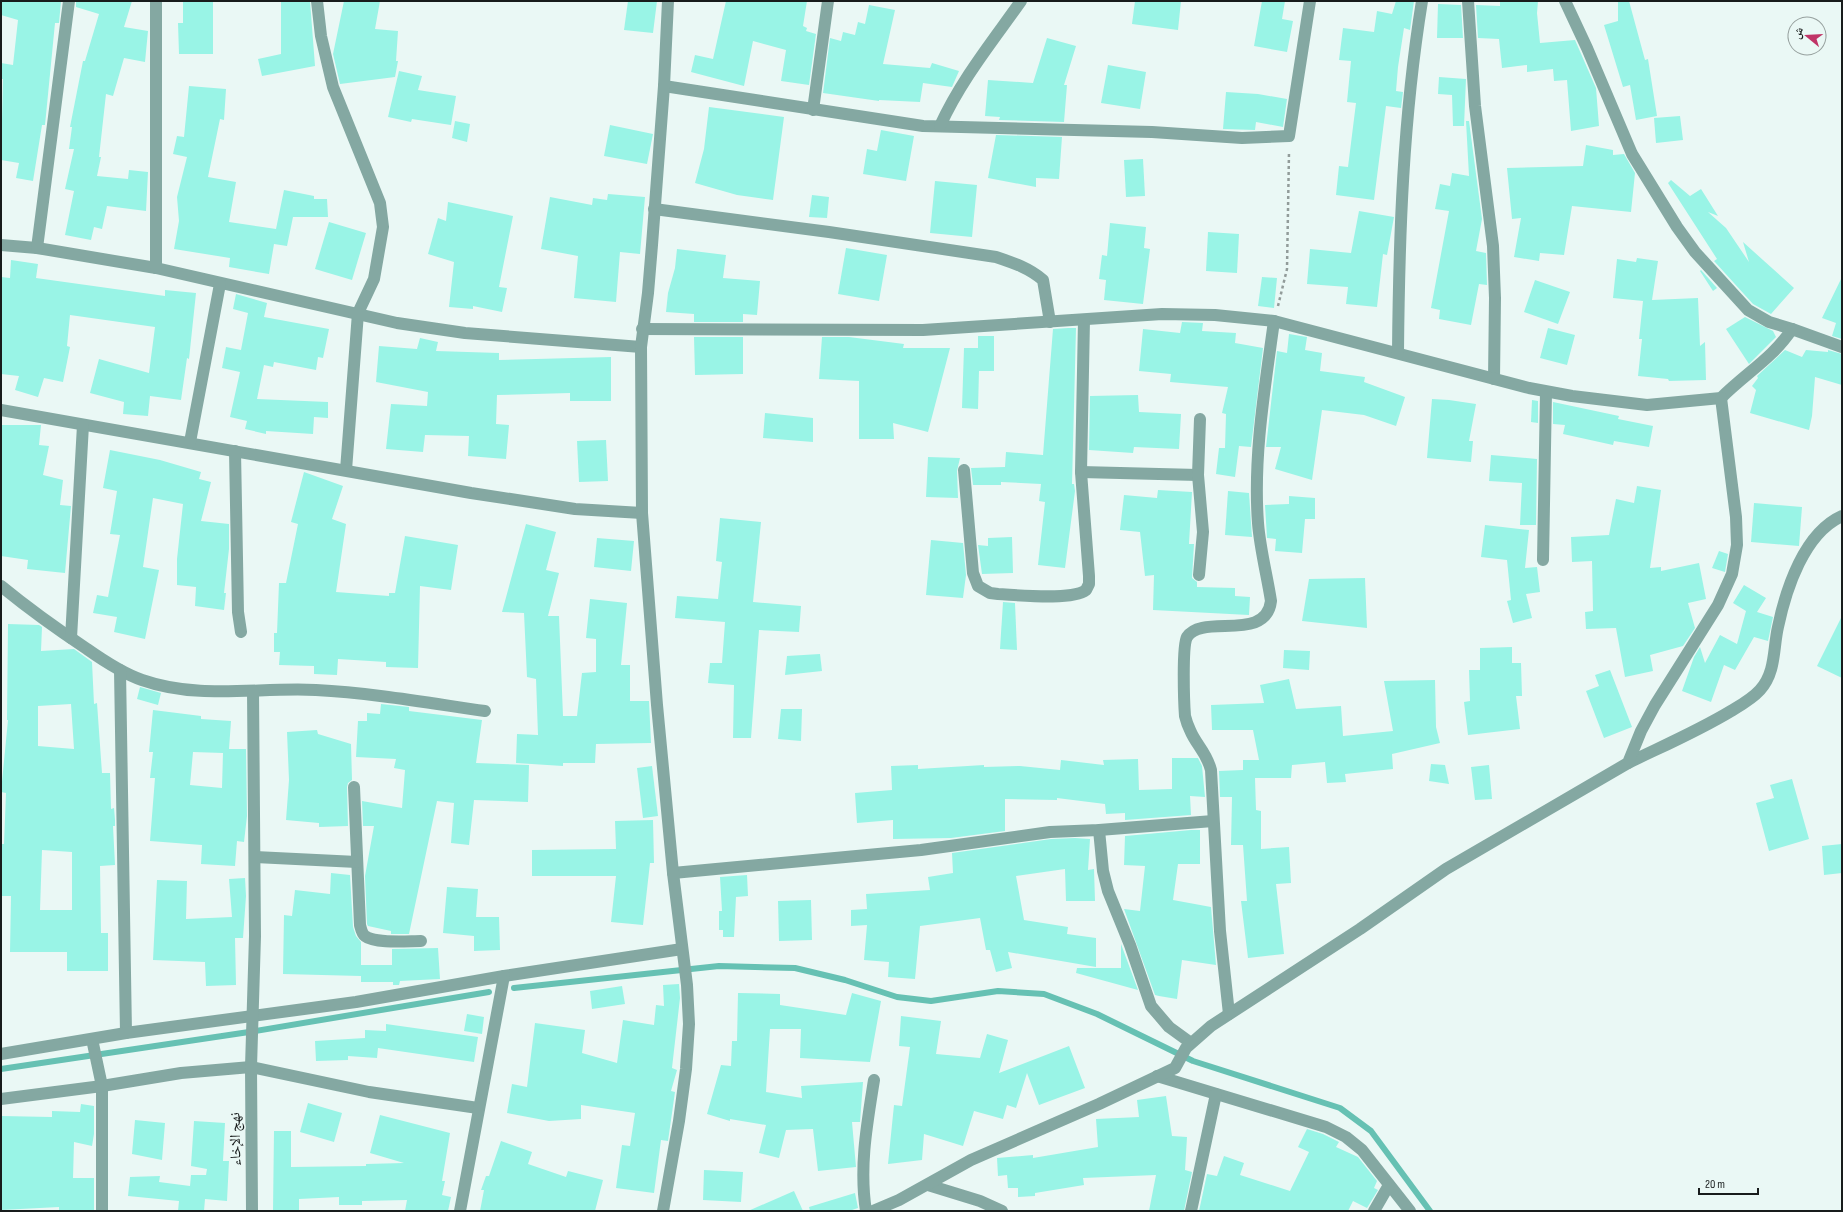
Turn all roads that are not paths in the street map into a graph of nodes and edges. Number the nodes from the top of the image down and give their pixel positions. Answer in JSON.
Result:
{"nodes":[{"id":1,"x":69,"y":1,"type":"edge"},
{"id":2,"x":156,"y":1,"type":"edge"},
{"id":3,"x":317,"y":1,"type":"edge"},
{"id":4,"x":668,"y":1,"type":"edge"},
{"id":5,"x":828,"y":1,"type":"edge"},
{"id":6,"x":1021,"y":1,"type":"edge"},
{"id":7,"x":1310,"y":1,"type":"edge"},
{"id":8,"x":1422,"y":1,"type":"edge"},
{"id":9,"x":1468,"y":1,"type":"edge"},
{"id":10,"x":1567,"y":1,"type":"edge"},
{"id":11,"x":664,"y":86,"type":"junction"},
{"id":12,"x":813,"y":110,"type":"junction"},
{"id":13,"x":940,"y":126,"type":"junction"},
{"id":14,"x":654,"y":209,"type":"junction"},
{"id":15,"x":1,"y":245,"type":"edge"},
{"id":16,"x":37,"y":248,"type":"junction"},
{"id":17,"x":156,"y":268,"type":"junction"},
{"id":18,"x":220,"y":284,"type":"junction"},
{"id":19,"x":358,"y":313,"type":"junction"},
{"id":20,"x":1084,"y":320,"type":"junction"},
{"id":21,"x":1050,"y":322,"type":"junction"},
{"id":22,"x":1274,"y":322,"type":"junction"},
{"id":23,"x":642,"y":329,"type":"junction"},
{"id":24,"x":1792,"y":329,"type":"junction"},
{"id":25,"x":1842,"y":347,"type":"edge"},
{"id":26,"x":641,"y":348,"type":"junction"},
{"id":27,"x":1398,"y":353,"type":"junction"},
{"id":28,"x":1494,"y":379,"type":"junction"},
{"id":29,"x":1546,"y":392,"type":"junction"},
{"id":30,"x":1721,"y":398,"type":"junction"},
{"id":31,"x":1,"y":410,"type":"edge"},
{"id":32,"x":1200,"y":419,"type":"dead end"},
{"id":33,"x":83,"y":425,"type":"junction"},
{"id":34,"x":190,"y":442,"type":"junction"},
{"id":35,"x":235,"y":451,"type":"junction"},
{"id":36,"x":346,"y":470,"type":"junction"},
{"id":37,"x":964,"y":470,"type":"dead end"},
{"id":38,"x":1081,"y":472,"type":"junction"},
{"id":39,"x":1198,"y":475,"type":"junction"},
{"id":40,"x":642,"y":513,"type":"junction"},
{"id":41,"x":1842,"y":516,"type":"edge"},
{"id":42,"x":1543,"y":560,"type":"dead end"},
{"id":43,"x":1199,"y":575,"type":"dead end"},
{"id":44,"x":1,"y":586,"type":"edge"},
{"id":45,"x":241,"y":632,"type":"dead end"},
{"id":46,"x":71,"y":638,"type":"junction"},
{"id":47,"x":120,"y":670,"type":"junction"},
{"id":48,"x":253,"y":692,"type":"junction"},
{"id":49,"x":485,"y":711,"type":"dead end"},
{"id":50,"x":1628,"y":763,"type":"junction"},
{"id":51,"x":354,"y":788,"type":"dead end"},
{"id":52,"x":1213,"y":821,"type":"junction"},
{"id":53,"x":1099,"y":830,"type":"junction"},
{"id":54,"x":255,"y":857,"type":"junction"},
{"id":55,"x":357,"y":862,"type":"junction"},
{"id":56,"x":673,"y":873,"type":"junction"},
{"id":57,"x":421,"y":941,"type":"dead end"},
{"id":58,"x":682,"y":950,"type":"junction"},
{"id":59,"x":504,"y":976,"type":"junction"},
{"id":60,"x":1229,"y":1014,"type":"junction"},
{"id":61,"x":253,"y":1015,"type":"junction"},
{"id":62,"x":126,"y":1033,"type":"junction"},
{"id":63,"x":92,"y":1039,"type":"junction"},
{"id":64,"x":1189,"y":1045,"type":"junction"},
{"id":65,"x":1,"y":1054,"type":"edge"},
{"id":66,"x":251,"y":1068,"type":"junction"},
{"id":67,"x":1157,"y":1076,"type":"junction"},
{"id":68,"x":874,"y":1080,"type":"dead end"},
{"id":69,"x":102,"y":1086,"type":"junction"},
{"id":70,"x":1216,"y":1094,"type":"junction"},
{"id":71,"x":1,"y":1100,"type":"edge"},
{"id":72,"x":478,"y":1108,"type":"junction"},
{"id":73,"x":928,"y":1185,"type":"junction"},
{"id":74,"x":1389,"y":1185,"type":"junction"},
{"id":75,"x":980,"y":1206,"type":"edge"},
{"id":76,"x":102,"y":1211,"type":"edge"},
{"id":77,"x":252,"y":1211,"type":"edge"},
{"id":78,"x":460,"y":1211,"type":"edge"},
{"id":79,"x":663,"y":1211,"type":"edge"},
{"id":80,"x":866,"y":1211,"type":"edge"},
{"id":81,"x":873,"y":1211,"type":"edge"},
{"id":82,"x":1002,"y":1211,"type":"edge"},
{"id":83,"x":1191,"y":1211,"type":"edge"},
{"id":84,"x":1374,"y":1211,"type":"edge"},
{"id":85,"x":1410,"y":1211,"type":"edge"}],
"edges":[{"from":1,"to":16,"type":"street"},
{"from":2,"to":17,"type":"street"},
{"from":3,"to":19,"type":"street"},
{"from":4,"to":11,"type":"street"},
{"from":5,"to":12,"type":"street"},
{"from":6,"to":13,"type":"street"},
{"from":7,"to":13,"type":"street"},
{"from":8,"to":27,"type":"street"},
{"from":9,"to":28,"type":"street"},
{"from":10,"to":24,"type":"street"},
{"from":11,"to":12,"type":"street"},
{"from":11,"to":14,"type":"street"},
{"from":12,"to":13,"type":"street"},
{"from":14,"to":21,"type":"street"},
{"from":14,"to":23,"type":"street"},
{"from":15,"to":16,"type":"street"},
{"from":16,"to":17,"type":"street"},
{"from":17,"to":18,"type":"street"},
{"from":18,"to":19,"type":"street"},
{"from":18,"to":34,"type":"street"},
{"from":19,"to":26,"type":"street"},
{"from":19,"to":36,"type":"street"},
{"from":20,"to":21,"type":"street"},
{"from":20,"to":22,"type":"street"},
{"from":20,"to":38,"type":"street"},
{"from":21,"to":23,"type":"street"},
{"from":22,"to":27,"type":"street"},
{"from":22,"to":52,"type":"street"},
{"from":23,"to":26,"type":"street"},
{"from":24,"to":25,"type":"street"},
{"from":24,"to":30,"type":"street"},
{"from":26,"to":40,"type":"street"},
{"from":27,"to":28,"type":"street"},
{"from":28,"to":29,"type":"street"},
{"from":29,"to":30,"type":"street"},
{"from":29,"to":42,"type":"street"},
{"from":30,"to":50,"type":"street"},
{"from":31,"to":33,"type":"street"},
{"from":32,"to":39,"type":"street"},
{"from":33,"to":34,"type":"street"},
{"from":33,"to":46,"type":"street"},
{"from":34,"to":35,"type":"street"},
{"from":35,"to":36,"type":"street"},
{"from":35,"to":45,"type":"street"},
{"from":36,"to":40,"type":"street"},
{"from":37,"to":38,"type":"street"},
{"from":38,"to":39,"type":"street"},
{"from":39,"to":43,"type":"street"},
{"from":40,"to":56,"type":"street"},
{"from":41,"to":50,"type":"street"},
{"from":44,"to":46,"type":"street"},
{"from":46,"to":47,"type":"street"},
{"from":47,"to":48,"type":"street"},
{"from":47,"to":62,"type":"street"},
{"from":48,"to":49,"type":"street"},
{"from":48,"to":54,"type":"street","name":"نهج الإخاء"},
{"from":50,"to":60,"type":"street"},
{"from":51,"to":55,"type":"street"},
{"from":52,"to":53,"type":"street"},
{"from":52,"to":60,"type":"street"},
{"from":53,"to":56,"type":"street"},
{"from":53,"to":64,"type":"street"},
{"from":54,"to":55,"type":"street"},
{"from":54,"to":61,"type":"street","name":"نهج الإخاء"},
{"from":55,"to":57,"type":"street"},
{"from":56,"to":58,"type":"street"},
{"from":58,"to":59,"type":"street"},
{"from":58,"to":79,"type":"street"},
{"from":59,"to":61,"type":"street"},
{"from":59,"to":72,"type":"street"},
{"from":60,"to":64,"type":"street"},
{"from":61,"to":62,"type":"street"},
{"from":61,"to":66,"type":"street","name":"نهج الإخاء"},
{"from":62,"to":63,"type":"street"},
{"from":63,"to":65,"type":"street"},
{"from":63,"to":69,"type":"street"},
{"from":64,"to":67,"type":"street"},
{"from":66,"to":69,"type":"street"},
{"from":66,"to":72,"type":"street"},
{"from":66,"to":77,"type":"street","name":"نهج الإخاء"},
{"from":67,"to":70,"type":"street"},
{"from":67,"to":73,"type":"street"},
{"from":68,"to":80,"type":"street"},
{"from":69,"to":71,"type":"street"},
{"from":69,"to":76,"type":"street"},
{"from":70,"to":74,"type":"street"},
{"from":70,"to":83,"type":"street"},
{"from":72,"to":78,"type":"street"},
{"from":73,"to":75,"type":"street"},
{"from":73,"to":81,"type":"street"},
{"from":74,"to":84,"type":"street"},
{"from":74,"to":85,"type":"street"},
{"from":75,"to":82,"type":"street"}]}
